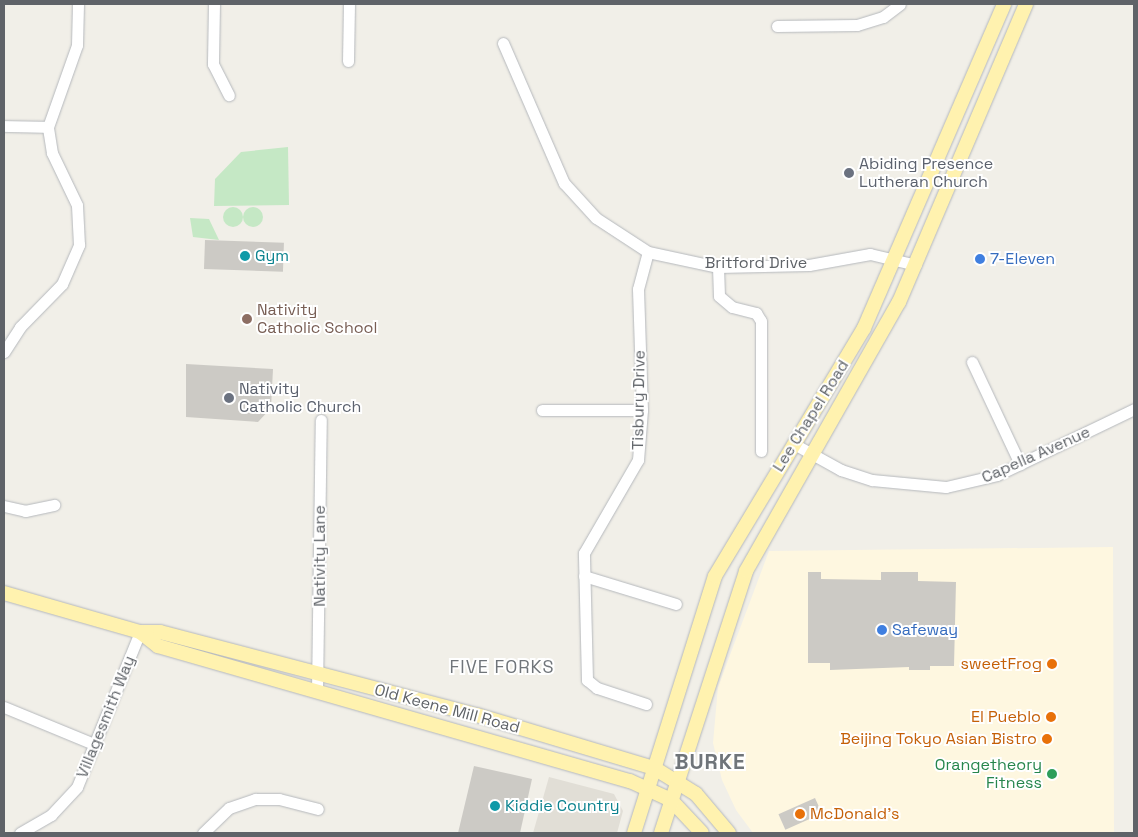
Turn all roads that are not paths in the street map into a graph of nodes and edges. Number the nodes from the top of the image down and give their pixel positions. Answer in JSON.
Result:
{"nodes":[{"id":1,"x":78,"y":4,"type":"edge"},
{"id":2,"x":214,"y":4,"type":"edge"},
{"id":3,"x":349,"y":4,"type":"edge"},
{"id":4,"x":900,"y":4,"type":"edge"},
{"id":5,"x":1004,"y":4,"type":"edge"},
{"id":6,"x":1026,"y":4,"type":"edge"},
{"id":7,"x":777,"y":26,"type":"dead end"},
{"id":8,"x":503,"y":43,"type":"dead end"},
{"id":9,"x":348,"y":61,"type":"dead end"},
{"id":10,"x":229,"y":95,"type":"dead end"},
{"id":11,"x":4,"y":126,"type":"edge"},
{"id":12,"x":48,"y":127,"type":"junction"},
{"id":13,"x":648,"y":252,"type":"junction"},
{"id":14,"x":896,"y":258,"type":"junction"},
{"id":15,"x":916,"y":265,"type":"junction"},
{"id":16,"x":718,"y":267,"type":"junction"},
{"id":17,"x":4,"y":352,"type":"edge"},
{"id":18,"x":972,"y":362,"type":"dead end"},
{"id":19,"x":1134,"y":409,"type":"edge"},
{"id":20,"x":542,"y":410,"type":"dead end"},
{"id":21,"x":642,"y":410,"type":"junction"},
{"id":22,"x":320,"y":420,"type":"dead end"},
{"id":23,"x":794,"y":444,"type":"junction"},
{"id":24,"x":761,"y":451,"type":"dead end"},
{"id":25,"x":814,"y":457,"type":"junction"},
{"id":26,"x":1020,"y":464,"type":"junction"},
{"id":27,"x":54,"y":505,"type":"dead end"},
{"id":28,"x":4,"y":506,"type":"edge"},
{"id":29,"x":584,"y":576,"type":"junction"},
{"id":30,"x":4,"y":593,"type":"edge"},
{"id":31,"x":676,"y":604,"type":"dead end"},
{"id":32,"x":140,"y":632,"type":"junction"},
{"id":33,"x":319,"y":676,"type":"junction"},
{"id":34,"x":317,"y":691,"type":"junction"},
{"id":35,"x":646,"y":704,"type":"dead end"},
{"id":36,"x":4,"y":707,"type":"edge"},
{"id":37,"x":96,"y":744,"type":"junction"},
{"id":38,"x":654,"y":768,"type":"junction"},
{"id":39,"x":677,"y":778,"type":"junction"},
{"id":40,"x":646,"y":788,"type":"junction"},
{"id":41,"x":671,"y":800,"type":"junction"},
{"id":42,"x":318,"y":809,"type":"dead end"},
{"id":43,"x":20,"y":833,"type":"edge"},
{"id":44,"x":203,"y":833,"type":"edge"},
{"id":45,"x":634,"y":833,"type":"edge"},
{"id":46,"x":661,"y":833,"type":"edge"},
{"id":47,"x":702,"y":833,"type":"edge"},
{"id":48,"x":729,"y":833,"type":"edge"}],
"edges":[{"from":1,"to":12,"type":"street"},
{"from":2,"to":10,"type":"street"},
{"from":3,"to":9,"type":"street"},
{"from":4,"to":7,"type":"street"},
{"from":5,"to":14,"type":"main road","name":"Lee Chapel Road"},
{"from":6,"to":15,"type":"main road","name":"Lee Chapel Road"},
{"from":8,"to":13,"type":"street","name":"Britford Drive"},
{"from":11,"to":12,"type":"street"},
{"from":12,"to":17,"type":"street"},
{"from":13,"to":16,"type":"street","name":"Britford Drive"},
{"from":13,"to":21,"type":"street","name":"Tisbury Drive"},
{"from":14,"to":15,"type":"street","name":"Britford Drive"},
{"from":14,"to":16,"type":"street","name":"Britford Drive"},
{"from":14,"to":23,"type":"main road","name":"Lee Chapel Road"},
{"from":15,"to":25,"type":"main road","name":"Lee Chapel Road"},
{"from":16,"to":24,"type":"street"},
{"from":18,"to":26,"type":"street"},
{"from":19,"to":26,"type":"street","name":"Capella Avenue"},
{"from":20,"to":21,"type":"street"},
{"from":21,"to":29,"type":"street","name":"Tisbury Drive"},
{"from":22,"to":33,"type":"street","name":"Nativity Lane"},
{"from":23,"to":25,"type":"street","name":"Capella Avenue"},
{"from":23,"to":38,"type":"main road","name":"Lee Chapel Road"},
{"from":25,"to":26,"type":"street","name":"Capella Avenue"},
{"from":25,"to":39,"type":"main road","name":"Lee Chapel Road"},
{"from":27,"to":28,"type":"street"},
{"from":29,"to":31,"type":"street"},
{"from":29,"to":35,"type":"street","name":"Tisbury Drive"},
{"from":30,"to":32,"type":"main road","name":"Old Keene Mill Road"},
{"from":32,"to":33,"type":"main road","name":"Old Keene Mill Road"},
{"from":32,"to":34,"type":"main road","name":"Old Keene Mill Road"},
{"from":32,"to":37,"type":"street","name":"Villagesmith Way"},
{"from":33,"to":34,"type":"street","name":"Nativity Lane"},
{"from":33,"to":38,"type":"main road","name":"Old Keene Mill Road"},
{"from":34,"to":40,"type":"main road","name":"Old Keene Mill Road"},
{"from":36,"to":37,"type":"street"},
{"from":37,"to":43,"type":"street","name":"Villagesmith Way"},
{"from":38,"to":39,"type":"main road","name":"Old Keene Mill Road"},
{"from":38,"to":40,"type":"main road","name":"Lee Chapel Road"},
{"from":39,"to":41,"type":"main road","name":"Lee Chapel Road"},
{"from":39,"to":48,"type":"main road","name":"Old Keene Mill Road"},
{"from":40,"to":41,"type":"main road","name":"Old Keene Mill Road"},
{"from":40,"to":45,"type":"main road","name":"Lee Chapel Road"},
{"from":41,"to":46,"type":"main road","name":"Lee Chapel Road"},
{"from":41,"to":47,"type":"main road","name":"Old Keene Mill Road"},
{"from":42,"to":44,"type":"street"}]}
